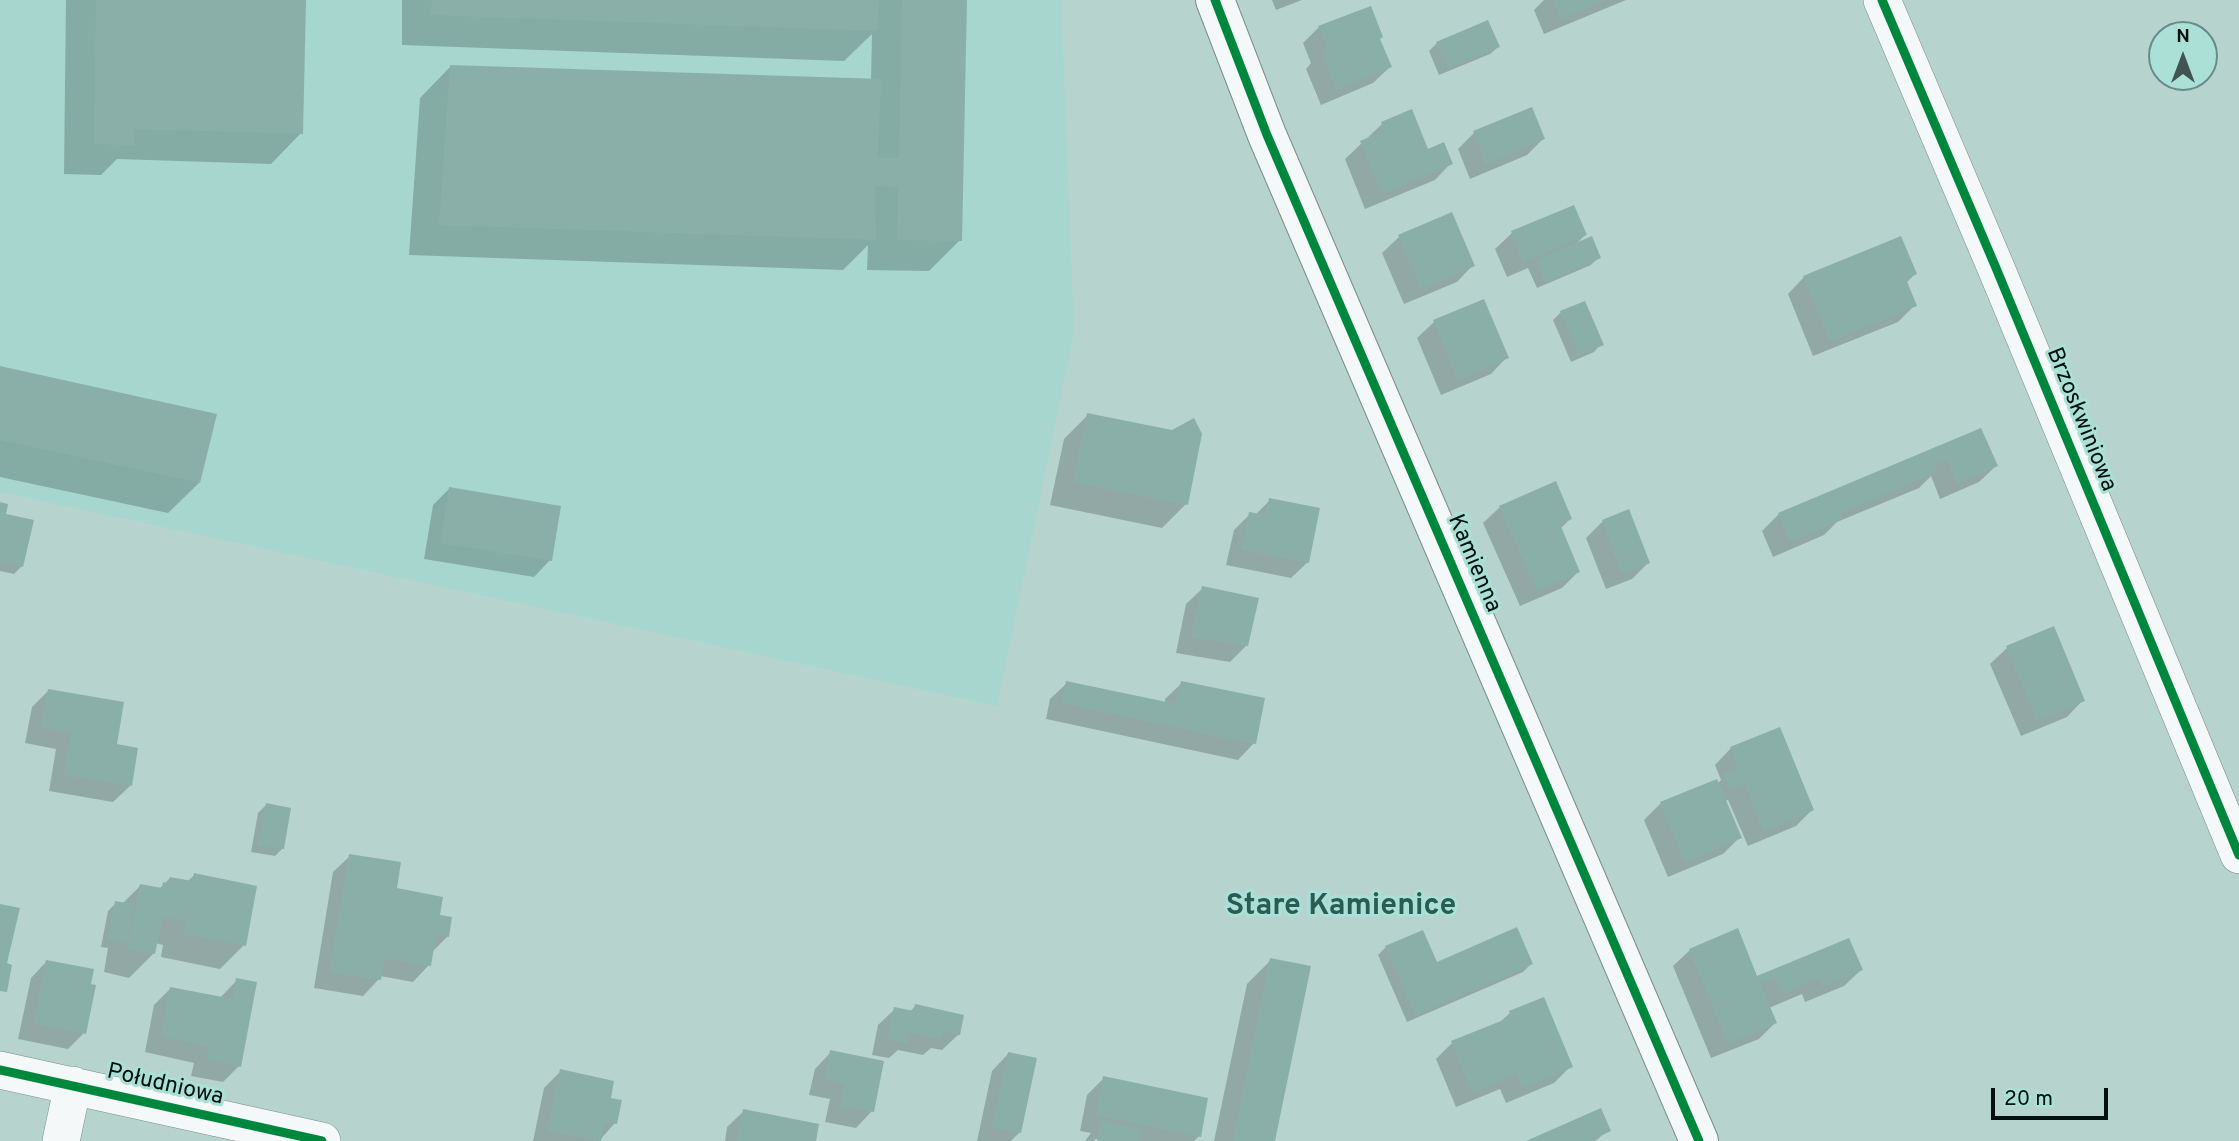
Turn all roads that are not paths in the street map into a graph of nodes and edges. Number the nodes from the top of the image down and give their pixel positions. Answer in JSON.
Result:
{"nodes":[{"id":1,"x":1215,"y":0,"type":"edge"},
{"id":2,"x":1882,"y":0,"type":"edge"},
{"id":3,"x":2239,"y":855,"type":"edge"},
{"id":4,"x":0,"y":1070,"type":"edge"},
{"id":5,"x":73,"y":1085,"type":"junction"},
{"id":6,"x":61,"y":1141,"type":"edge"},
{"id":7,"x":322,"y":1141,"type":"edge"},
{"id":8,"x":1699,"y":1141,"type":"edge"}],
"edges":[{"from":1,"to":8,"type":"street","name":"Kamienna"},
{"from":2,"to":3,"type":"street","name":"Brzoskwiniowa"},
{"from":4,"to":5,"type":"street","name":"Południowa"},
{"from":5,"to":6,"type":"street"},
{"from":5,"to":7,"type":"street","name":"Południowa"}]}
